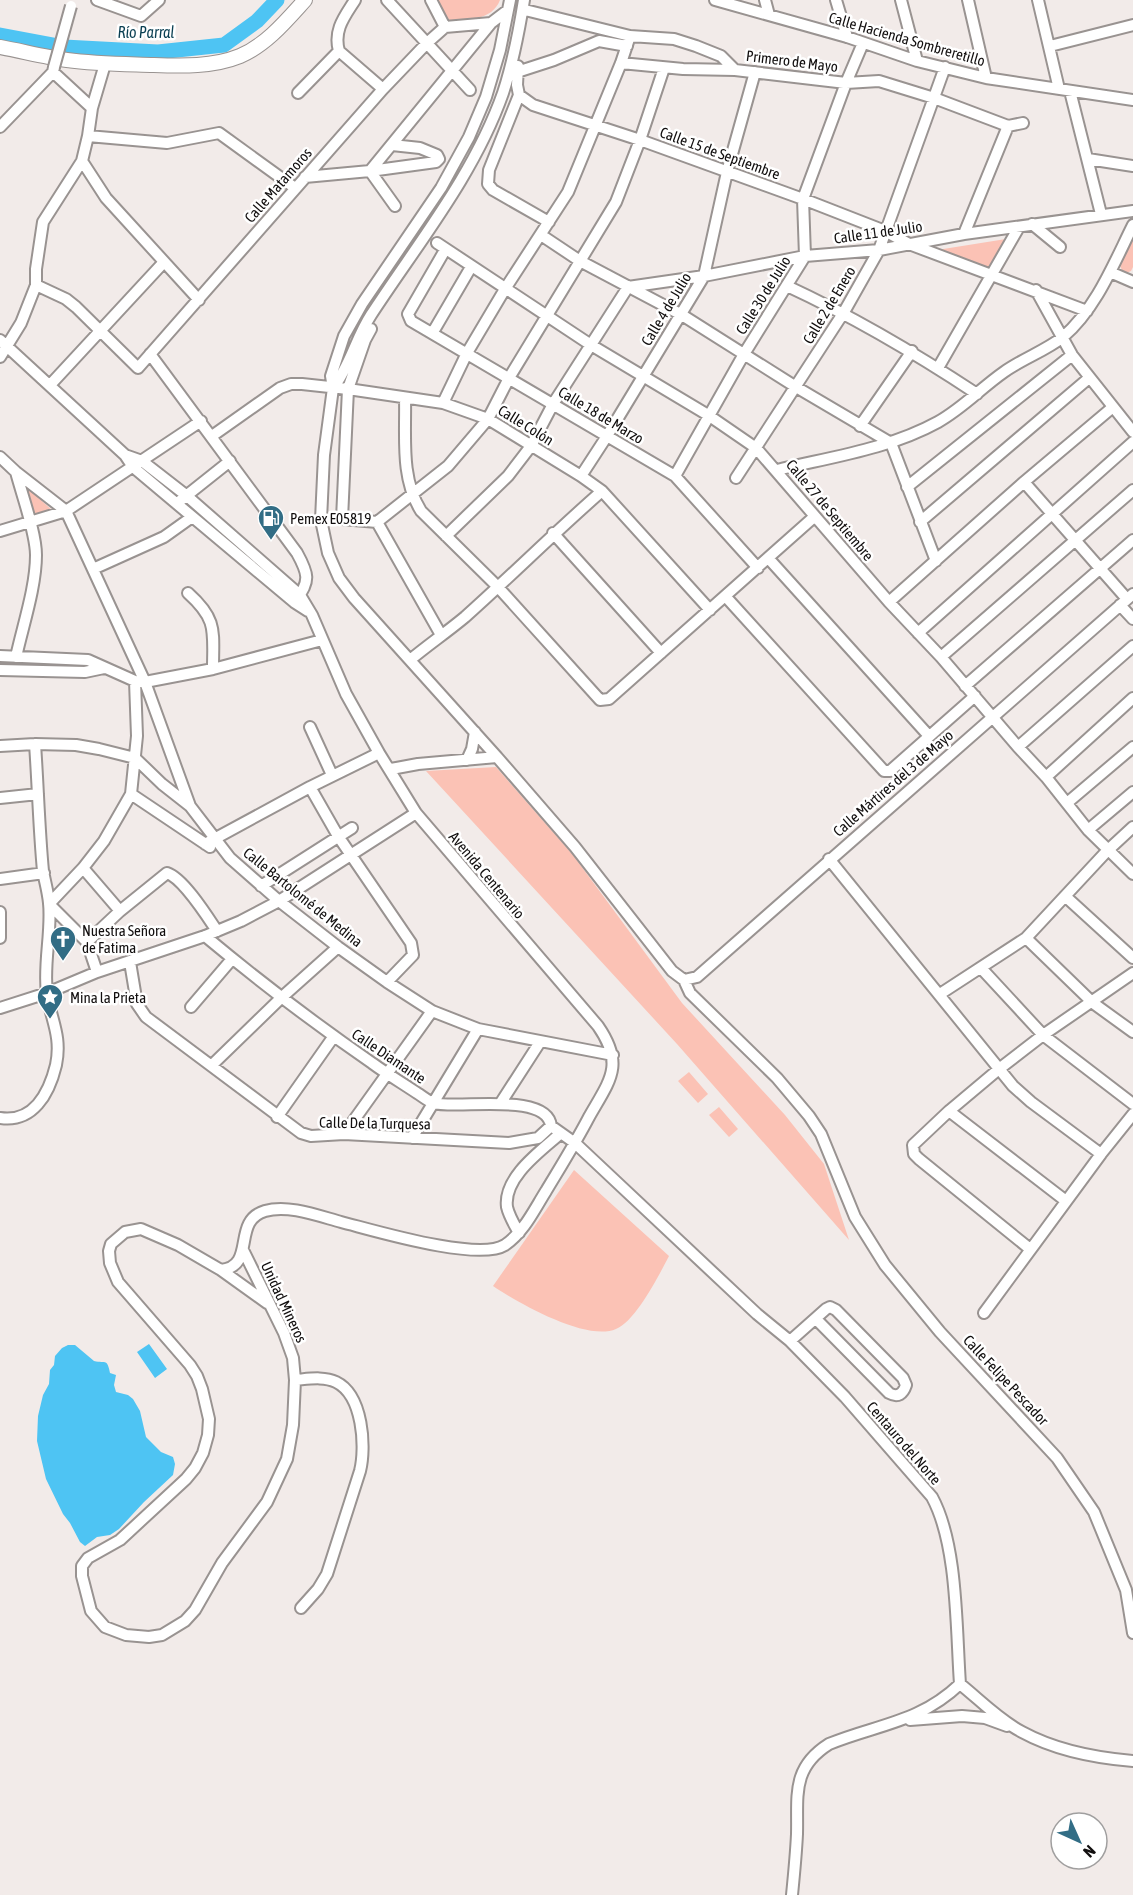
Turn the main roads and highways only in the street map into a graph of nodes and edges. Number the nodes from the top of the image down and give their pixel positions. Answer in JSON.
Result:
{"nodes":[{"id":1,"x":305,"y":0,"type":"edge"},
{"id":2,"x":0,"y":47,"type":"edge"}],
"edges":[{"from":1,"to":2,"type":"main road"}]}
